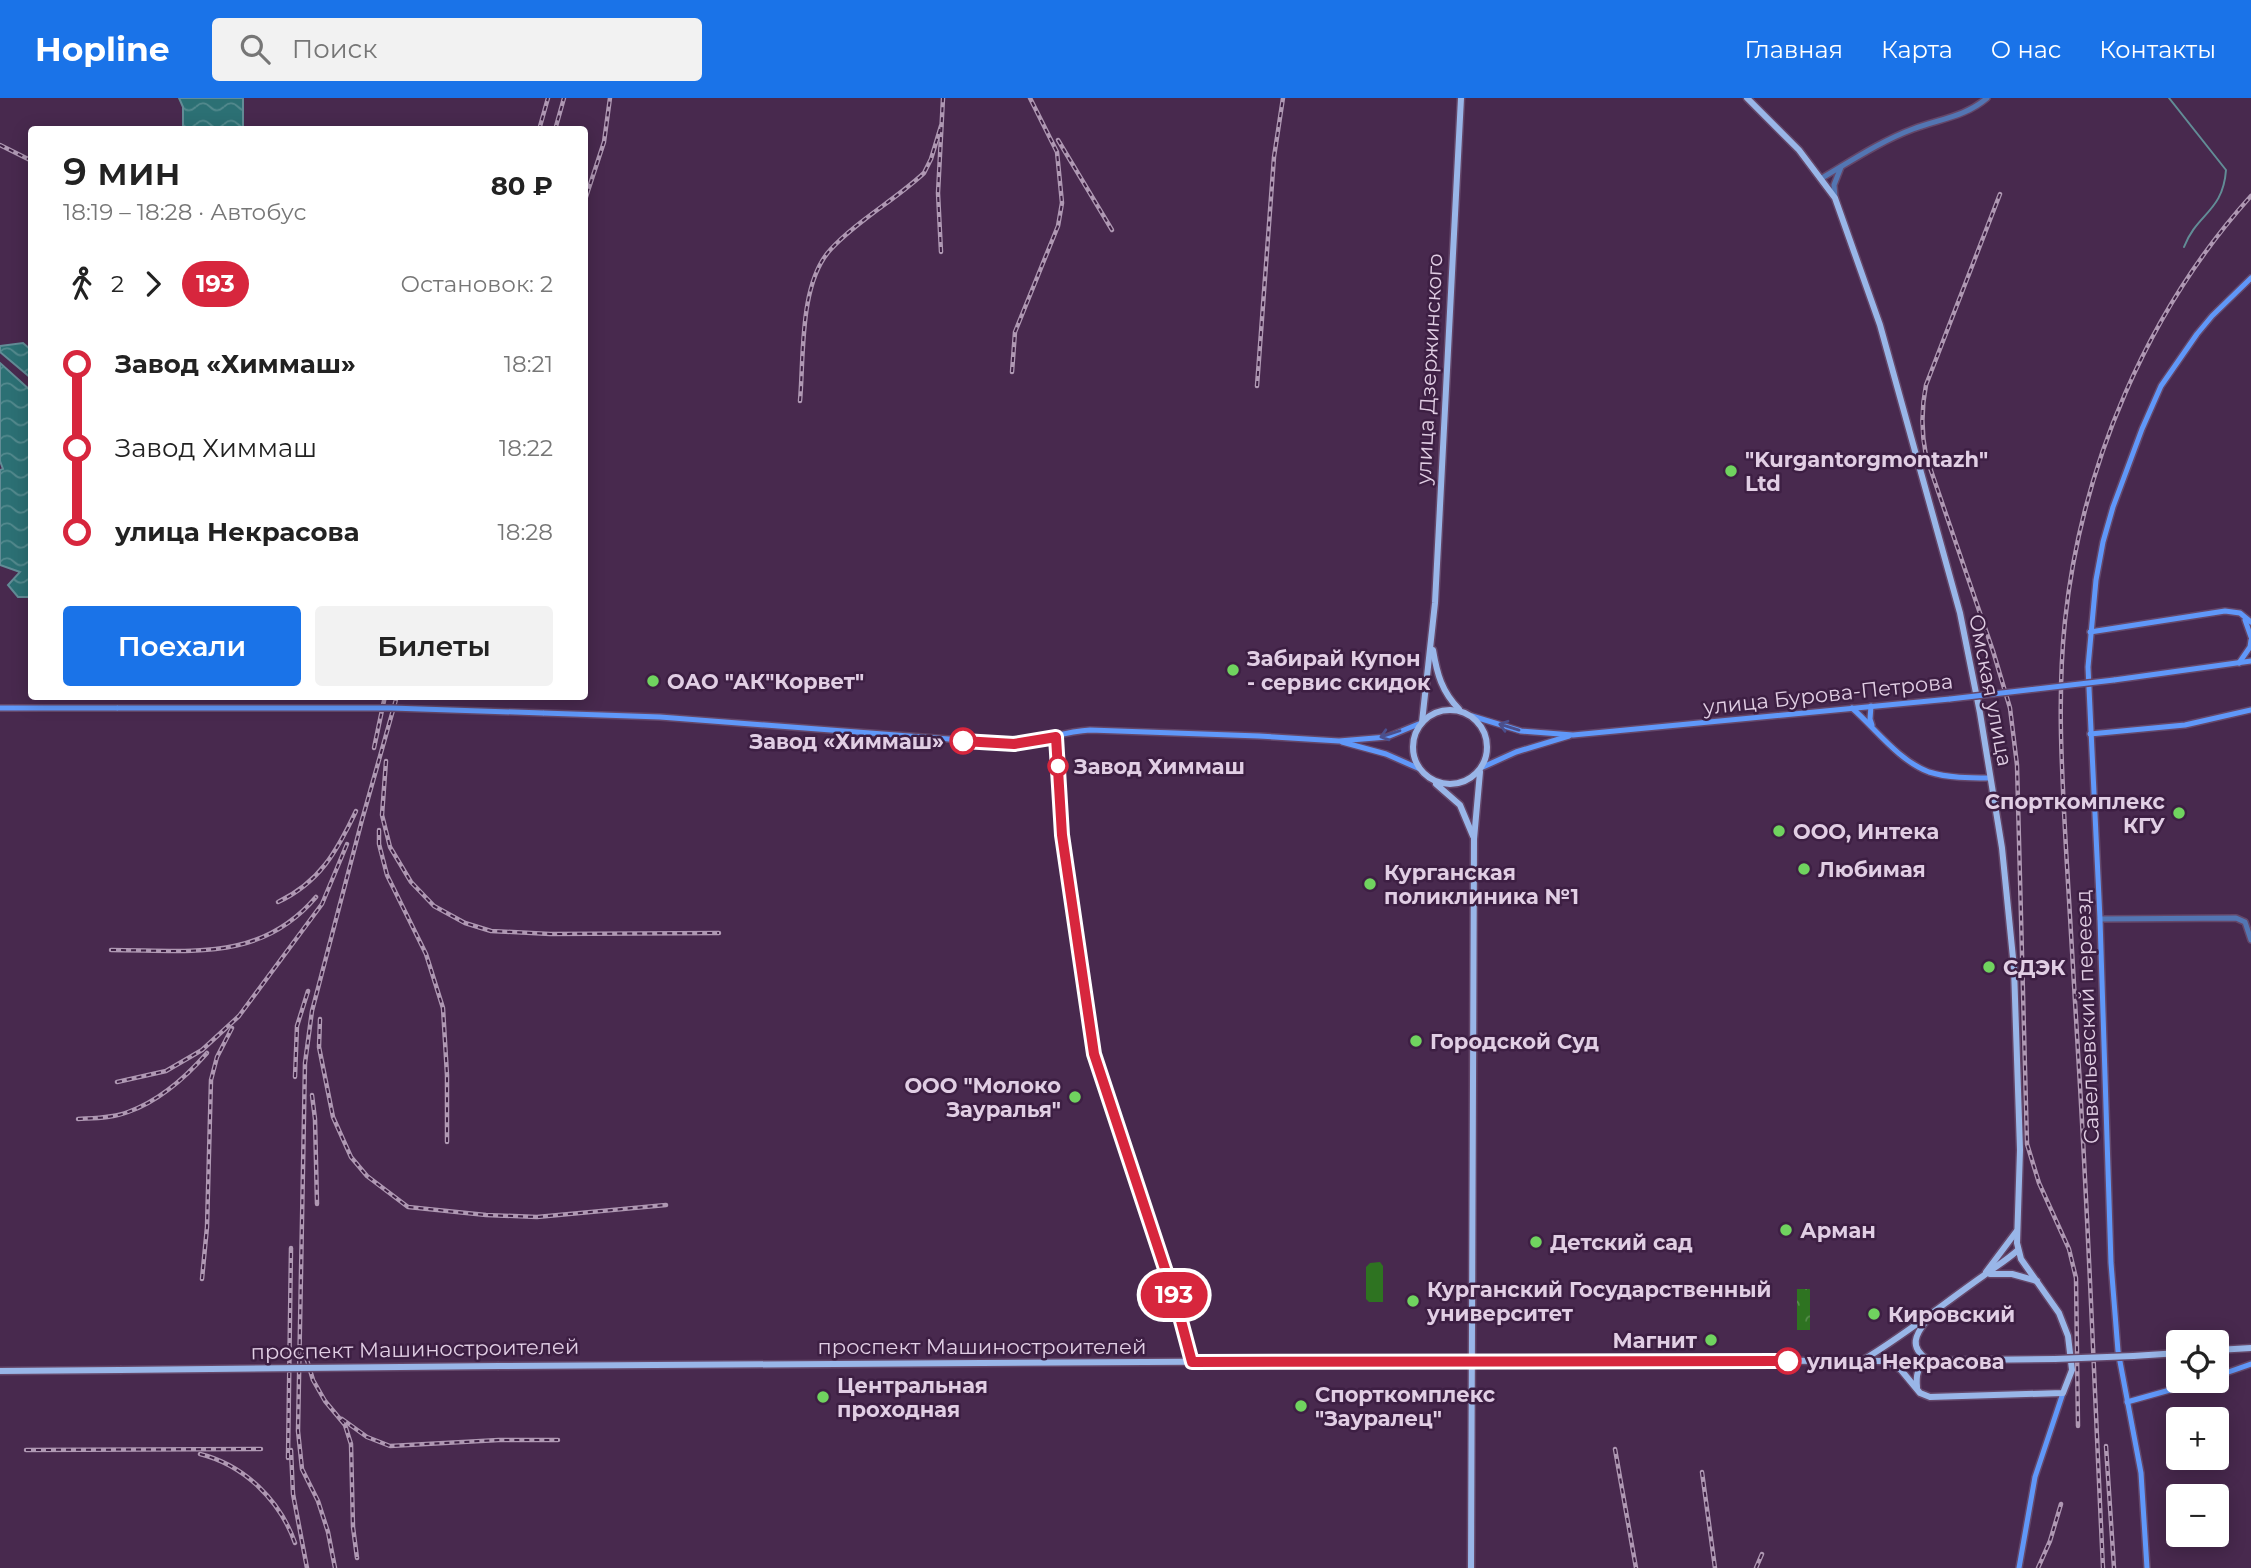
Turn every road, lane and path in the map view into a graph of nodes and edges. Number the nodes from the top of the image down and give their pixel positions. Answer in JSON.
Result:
{"nodes":[{"id":1,"x":1461,"y":98,"type":"edge"},
{"id":2,"x":1747,"y":98,"type":"edge"},
{"id":3,"x":1987,"y":98,"type":"edge"},
{"id":4,"x":1842,"y":167,"type":"junction"},
{"id":5,"x":1822,"y":178,"type":"junction"},
{"id":6,"x":1835,"y":198,"type":"junction"},
{"id":7,"x":2251,"y":278,"type":"edge"},
{"id":8,"x":2244,"y":617,"type":"junction"},
{"id":9,"x":2251,"y":622,"type":"edge"},
{"id":10,"x":2090,"y":632,"type":"junction"},
{"id":11,"x":2251,"y":639,"type":"edge"},
{"id":12,"x":1432,"y":642,"type":"junction"},
{"id":13,"x":2251,"y":661,"type":"edge"},
{"id":14,"x":2239,"y":663,"type":"junction"},
{"id":15,"x":1871,"y":706,"type":"junction"},
{"id":16,"x":0,"y":708,"type":"edge"},
{"id":17,"x":1852,"y":708,"type":"junction"},
{"id":18,"x":1460,"y":710,"type":"junction"},
{"id":19,"x":2251,"y":710,"type":"edge"},
{"id":20,"x":1472,"y":716,"type":"junction"},
{"id":21,"x":1422,"y":722,"type":"junction"},
{"id":22,"x":1872,"y":725,"type":"junction"},
{"id":23,"x":2090,"y":734,"type":"junction"},
{"id":24,"x":1573,"y":735,"type":"junction"},
{"id":25,"x":1056,"y":737,"type":"junction"},
{"id":26,"x":1339,"y":741,"type":"junction"},
{"id":27,"x":1420,"y":769,"type":"junction"},
{"id":28,"x":1481,"y":770,"type":"junction"},
{"id":29,"x":1429,"y":778,"type":"junction"},
{"id":30,"x":1990,"y":778,"type":"junction"},
{"id":31,"x":1474,"y":839,"type":"junction"},
{"id":32,"x":2100,"y":919,"type":"junction"},
{"id":33,"x":2251,"y":940,"type":"edge"},
{"id":34,"x":2016,"y":1232,"type":"junction"},
{"id":35,"x":2018,"y":1250,"type":"junction"},
{"id":36,"x":1984,"y":1275,"type":"junction"},
{"id":37,"x":2039,"y":1282,"type":"junction"},
{"id":38,"x":1930,"y":1316,"type":"junction"},
{"id":39,"x":2251,"y":1348,"type":"edge"},
{"id":40,"x":2229,"y":1349,"type":"edge"},
{"id":41,"x":2166,"y":1354,"type":"edge"},
{"id":42,"x":1472,"y":1360,"type":"junction"},
{"id":43,"x":1929,"y":1360,"type":"junction"},
{"id":44,"x":1861,"y":1361,"type":"junction"},
{"id":45,"x":1887,"y":1361,"type":"junction"},
{"id":46,"x":1192,"y":1362,"type":"junction"},
{"id":47,"x":2251,"y":1364,"type":"edge"},
{"id":48,"x":0,"y":1371,"type":"edge"},
{"id":49,"x":2229,"y":1372,"type":"edge"},
{"id":50,"x":1917,"y":1389,"type":"junction"},
{"id":51,"x":2166,"y":1391,"type":"edge"},
{"id":52,"x":2063,"y":1393,"type":"junction"},
{"id":53,"x":2127,"y":1402,"type":"junction"},
{"id":54,"x":1471,"y":1568,"type":"edge"},
{"id":55,"x":2019,"y":1568,"type":"edge"},
{"id":56,"x":2147,"y":1568,"type":"edge"}],
"edges":[{"from":1,"to":12,"type":"main road","name":"улица Дзержинского"},
{"from":2,"to":5,"type":"main road","name":"Омская улица"},
{"from":3,"to":4,"type":"street"},
{"from":4,"to":5,"type":"street"},
{"from":4,"to":6,"type":"street"},
{"from":5,"to":6,"type":"main road","name":"Омская улица"},
{"from":6,"to":30,"type":"main road","name":"Омская улица"},
{"from":7,"to":10,"type":"main road","name":"Савельевский переезд"},
{"from":8,"to":9,"type":"main road"},
{"from":8,"to":10,"type":"main road"},
{"from":8,"to":11,"type":"main road"},
{"from":10,"to":23,"type":"main road","name":"Савельевский переезд"},
{"from":11,"to":14,"type":"main road"},
{"from":12,"to":18,"type":"main road","name":"улица Дзержинского"},
{"from":12,"to":21,"type":"main road","name":"улица Дзержинского"},
{"from":13,"to":14,"type":"main road","name":"улица Бурова-Петрова"},
{"from":14,"to":15,"type":"main road","name":"улица Бурова-Петрова","bridge":true},
{"from":15,"to":17,"type":"main road","name":"улица Бурова-Петрова"},
{"from":15,"to":22,"type":"main road"},
{"from":16,"to":25,"type":"main road","bridge":true},
{"from":17,"to":22,"type":"main road"},
{"from":17,"to":24,"type":"main road","name":"улица Бурова-Петрова"},
{"from":18,"to":20,"type":"main road"},
{"from":18,"to":21,"type":"main road"},
{"from":19,"to":23,"type":"main road"},
{"from":24,"to":20,"type":"main road","name":"улица Бурова-Петрова","one_way":true},
{"from":20,"to":28,"type":"main road"},
{"from":21,"to":26,"type":"main road","one_way":true},
{"from":21,"to":27,"type":"main road"},
{"from":22,"to":30,"type":"main road"},
{"from":23,"to":32,"type":"main road","name":"Савельевский переезд"},
{"from":24,"to":28,"type":"main road","name":"улица Бурова-Петрова"},
{"from":25,"to":26,"type":"main road"},
{"from":25,"to":46,"type":"street"},
{"from":26,"to":27,"type":"main road"},
{"from":27,"to":29,"type":"main road"},
{"from":28,"to":29,"type":"main road"},
{"from":28,"to":31,"type":"main road"},
{"from":29,"to":31,"type":"main road"},
{"from":30,"to":34,"type":"main road","name":"Омская улица"},
{"from":31,"to":42,"type":"main road"},
{"from":32,"to":33,"type":"street"},
{"from":32,"to":53,"type":"main road","name":"Савельевский переезд"},
{"from":34,"to":35,"type":"main road","name":"Омская улица"},
{"from":34,"to":36,"type":"main road"},
{"from":35,"to":36,"type":"main road"},
{"from":35,"to":37,"type":"main road","name":"Омская улица"},
{"from":36,"to":37,"type":"main road"},
{"from":36,"to":38,"type":"main road"},
{"from":37,"to":52,"type":"main road","name":"Омская улица"},
{"from":38,"to":43,"type":"main road"},
{"from":38,"to":44,"type":"main road"},
{"from":39,"to":40,"type":"main road"},
{"from":41,"to":43,"type":"main road","name":"проспект Машиностроителей","bridge":true},
{"from":42,"to":44,"type":"main road","name":"проспект Машиностроителей"},
{"from":42,"to":46,"type":"main road","name":"проспект Машиностроителей"},
{"from":42,"to":54,"type":"main road"},
{"from":43,"to":45,"type":"main road","name":"проспект Машиностроителей"},
{"from":43,"to":50,"type":"main road"},
{"from":44,"to":45,"type":"main road","name":"проспект Машиностроителей"},
{"from":45,"to":50,"type":"main road"},
{"from":46,"to":48,"type":"main road","name":"проспект Машиностроителей","bridge":true},
{"from":47,"to":49,"type":"main road"},
{"from":50,"to":52,"type":"main road"},
{"from":51,"to":53,"type":"main road"},
{"from":52,"to":55,"type":"main road","name":"Омская улица"},
{"from":53,"to":56,"type":"main road","name":"Савельевский переезд"}]}
